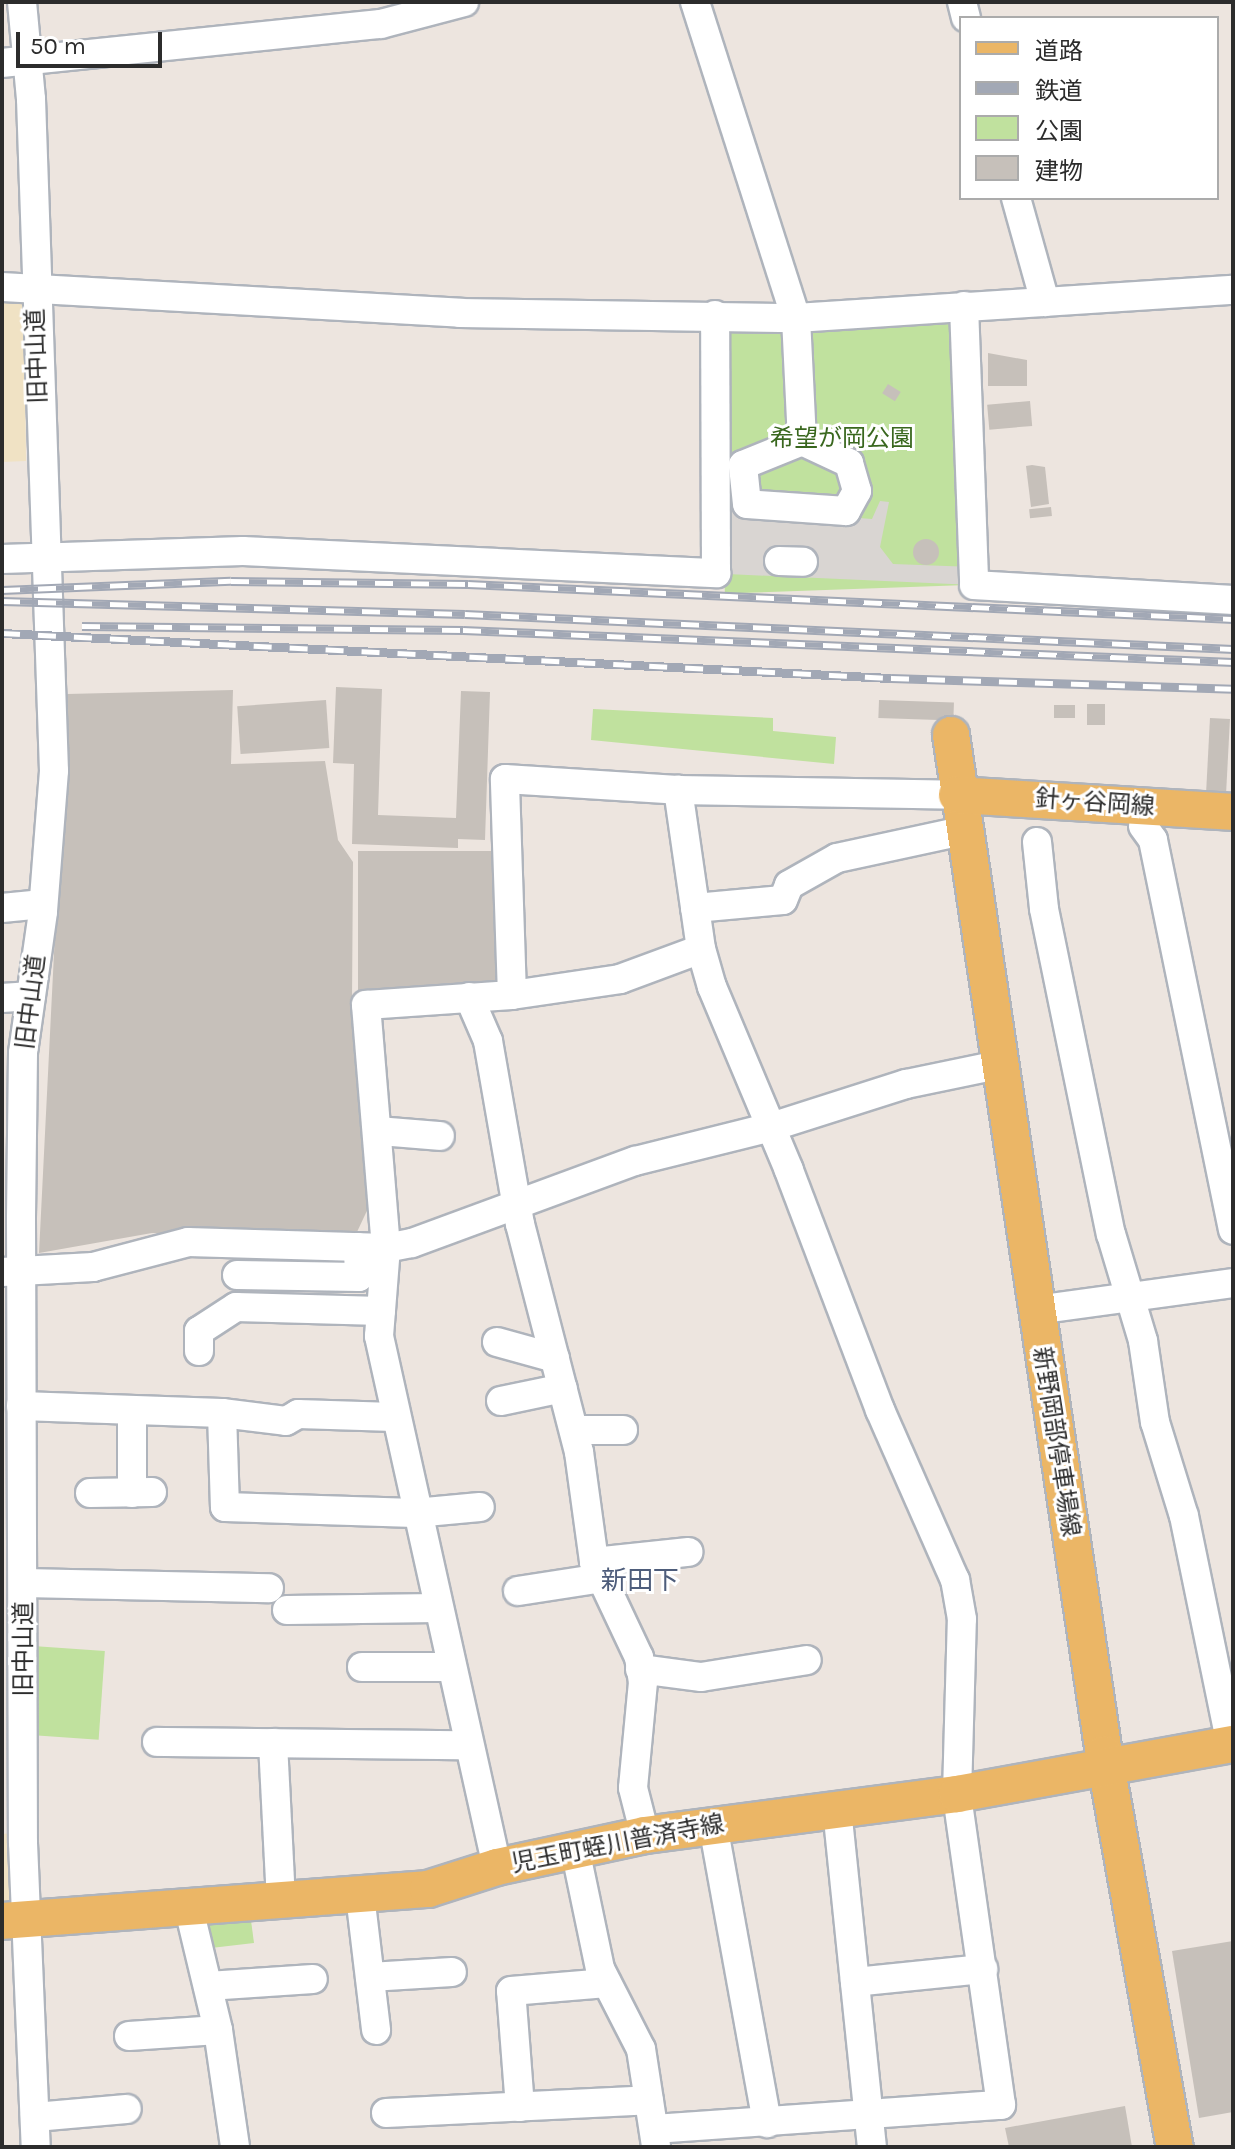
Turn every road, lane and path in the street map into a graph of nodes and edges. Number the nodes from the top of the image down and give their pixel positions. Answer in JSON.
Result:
{"nodes":[{"id":1,"x":22,"y":2,"type":"edge"},
{"id":2,"x":464,"y":2,"type":"edge"},
{"id":3,"x":695,"y":2,"type":"edge"},
{"id":4,"x":15,"y":63,"type":"edge"},
{"id":5,"x":1017,"y":200,"type":"edge"},
{"id":6,"x":2,"y":287,"type":"edge"},
{"id":7,"x":35,"y":288,"type":"junction"},
{"id":8,"x":1233,"y":290,"type":"edge"},
{"id":9,"x":1045,"y":302,"type":"junction"},
{"id":10,"x":964,"y":306,"type":"junction"},
{"id":11,"x":715,"y":315,"type":"junction"},
{"id":12,"x":796,"y":318,"type":"junction"},
{"id":13,"x":802,"y":441,"type":"dead end"},
{"id":14,"x":46,"y":554,"type":"junction"},
{"id":15,"x":2,"y":559,"type":"edge"},
{"id":16,"x":1233,"y":600,"type":"edge"},
{"id":17,"x":951,"y":735,"type":"dead end"},
{"id":18,"x":678,"y":790,"type":"junction"},
{"id":19,"x":957,"y":795,"type":"junction"},
{"id":20,"x":1233,"y":812,"type":"edge"},
{"id":21,"x":1143,"y":826,"type":"dead end"},
{"id":22,"x":962,"y":831,"type":"junction"},
{"id":23,"x":1037,"y":842,"type":"dead end"},
{"id":24,"x":43,"y":904,"type":"junction"},
{"id":25,"x":2,"y":908,"type":"edge"},
{"id":26,"x":695,"y":908,"type":"junction"},
{"id":27,"x":701,"y":949,"type":"junction"},
{"id":28,"x":512,"y":995,"type":"junction"},
{"id":29,"x":31,"y":996,"type":"junction"},
{"id":30,"x":469,"y":997,"type":"junction"},
{"id":31,"x":2,"y":998,"type":"edge"},
{"id":32,"x":12,"y":1054,"type":"edge"},
{"id":33,"x":998,"y":1065,"type":"junction"},
{"id":34,"x":771,"y":1127,"type":"junction"},
{"id":35,"x":379,"y":1131,"type":"junction"},
{"id":36,"x":440,"y":1136,"type":"dead end"},
{"id":37,"x":516,"y":1202,"type":"junction"},
{"id":38,"x":1233,"y":1230,"type":"edge"},
{"id":39,"x":372,"y":1247,"type":"junction"},
{"id":40,"x":12,"y":1272,"type":"edge"},
{"id":41,"x":237,"y":1275,"type":"dead end"},
{"id":42,"x":1233,"y":1283,"type":"edge"},
{"id":43,"x":1130,"y":1297,"type":"junction"},
{"id":44,"x":1036,"y":1310,"type":"junction"},
{"id":45,"x":381,"y":1311,"type":"junction"},
{"id":46,"x":497,"y":1342,"type":"dead end"},
{"id":47,"x":199,"y":1351,"type":"dead end"},
{"id":48,"x":555,"y":1358,"type":"junction"},
{"id":49,"x":563,"y":1388,"type":"junction"},
{"id":50,"x":501,"y":1401,"type":"dead end"},
{"id":51,"x":21,"y":1406,"type":"junction"},
{"id":52,"x":132,"y":1410,"type":"junction"},
{"id":53,"x":222,"y":1413,"type":"junction"},
{"id":54,"x":394,"y":1417,"type":"junction"},
{"id":55,"x":574,"y":1430,"type":"junction"},
{"id":56,"x":623,"y":1430,"type":"dead end"},
{"id":57,"x":12,"y":1458,"type":"edge"},
{"id":58,"x":90,"y":1493,"type":"dead end"},
{"id":59,"x":480,"y":1507,"type":"dead end"},
{"id":60,"x":415,"y":1513,"type":"junction"},
{"id":61,"x":12,"y":1539,"type":"edge"},
{"id":62,"x":688,"y":1552,"type":"dead end"},
{"id":63,"x":598,"y":1570,"type":"junction"},
{"id":64,"x":16,"y":1586,"type":"edge"},
{"id":65,"x":269,"y":1588,"type":"dead end"},
{"id":66,"x":518,"y":1591,"type":"dead end"},
{"id":67,"x":437,"y":1608,"type":"junction"},
{"id":68,"x":287,"y":1610,"type":"dead end"},
{"id":69,"x":13,"y":1648,"type":"edge"},
{"id":70,"x":807,"y":1660,"type":"dead end"},
{"id":71,"x":362,"y":1667,"type":"dead end"},
{"id":72,"x":451,"y":1667,"type":"junction"},
{"id":73,"x":640,"y":1669,"type":"junction"},
{"id":74,"x":157,"y":1742,"type":"dead end"},
{"id":75,"x":273,"y":1743,"type":"junction"},
{"id":76,"x":1232,"y":1744,"type":"edge"},
{"id":77,"x":469,"y":1745,"type":"junction"},
{"id":78,"x":1106,"y":1769,"type":"junction"},
{"id":79,"x":957,"y":1794,"type":"junction"},
{"id":80,"x":837,"y":1809,"type":"junction"},
{"id":81,"x":713,"y":1825,"type":"junction"},
{"id":82,"x":13,"y":1827,"type":"edge"},
{"id":83,"x":645,"y":1835,"type":"junction"},
{"id":84,"x":575,"y":1849,"type":"junction"},
{"id":85,"x":497,"y":1867,"type":"junction"},
{"id":86,"x":360,"y":1895,"type":"junction"},
{"id":87,"x":281,"y":1901,"type":"junction"},
{"id":88,"x":189,"y":1909,"type":"junction"},
{"id":89,"x":15,"y":1921,"type":"edge"},
{"id":90,"x":983,"y":1969,"type":"junction"},
{"id":91,"x":452,"y":1972,"type":"dead end"},
{"id":92,"x":370,"y":1977,"type":"junction"},
{"id":93,"x":313,"y":1979,"type":"dead end"},
{"id":94,"x":855,"y":1982,"type":"junction"},
{"id":95,"x":607,"y":1983,"type":"junction"},
{"id":96,"x":208,"y":1986,"type":"junction"},
{"id":97,"x":218,"y":2030,"type":"junction"},
{"id":98,"x":376,"y":2030,"type":"dead end"},
{"id":99,"x":129,"y":2036,"type":"dead end"},
{"id":100,"x":649,"y":2100,"type":"junction"},
{"id":101,"x":520,"y":2107,"type":"junction"},
{"id":102,"x":127,"y":2109,"type":"dead end"},
{"id":103,"x":386,"y":2113,"type":"dead end"},
{"id":104,"x":35,"y":2117,"type":"junction"},
{"id":105,"x":870,"y":2117,"type":"junction"},
{"id":106,"x":767,"y":2123,"type":"junction"},
{"id":107,"x":655,"y":2138,"type":"edge"},
{"id":108,"x":36,"y":2147,"type":"edge"},
{"id":109,"x":235,"y":2147,"type":"edge"},
{"id":110,"x":872,"y":2147,"type":"edge"},
{"id":111,"x":1175,"y":2147,"type":"edge"}],
"edges":[{"from":1,"to":4,"type":"street","name":"旧中山道"},
{"from":2,"to":4,"type":"street"},
{"from":3,"to":12,"type":"street"},
{"from":4,"to":7,"type":"street","name":"旧中山道"},
{"from":5,"to":9,"type":"street"},
{"from":6,"to":7,"type":"street"},
{"from":7,"to":11,"type":"street"},
{"from":7,"to":14,"type":"street","name":"旧中山道"},
{"from":8,"to":9,"type":"street"},
{"from":9,"to":10,"type":"street"},
{"from":10,"to":12,"type":"street"},
{"from":10,"to":16,"type":"street"},
{"from":11,"to":12,"type":"street"},
{"from":11,"to":14,"type":"street"},
{"from":12,"to":13,"type":"street"},
{"from":14,"to":15,"type":"street"},
{"from":14,"to":24,"type":"street","name":"旧中山道"},
{"from":17,"to":19,"type":"main road","name":"新野岡部停車場線"},
{"from":18,"to":19,"type":"street"},
{"from":18,"to":26,"type":"street"},
{"from":18,"to":28,"type":"street"},
{"from":19,"to":20,"type":"main road","name":"針ヶ谷岡線"},
{"from":19,"to":22,"type":"main road","name":"新野岡部停車場線"},
{"from":21,"to":38,"type":"street"},
{"from":22,"to":26,"type":"street"},
{"from":22,"to":33,"type":"main road","name":"新野岡部停車場線"},
{"from":23,"to":43,"type":"street"},
{"from":24,"to":25,"type":"street"},
{"from":24,"to":29,"type":"street","name":"旧中山道"},
{"from":26,"to":27,"type":"street"},
{"from":27,"to":28,"type":"street"},
{"from":27,"to":34,"type":"street"},
{"from":28,"to":30,"type":"street"},
{"from":29,"to":31,"type":"street"},
{"from":29,"to":32,"type":"street","name":"旧中山道"},
{"from":30,"to":35,"type":"street"},
{"from":30,"to":37,"type":"street"},
{"from":32,"to":40,"type":"street","name":"旧中山道"},
{"from":33,"to":34,"type":"street"},
{"from":33,"to":44,"type":"main road","name":"新野岡部停車場線"},
{"from":34,"to":37,"type":"street"},
{"from":34,"to":79,"type":"street"},
{"from":35,"to":36,"type":"street"},
{"from":35,"to":39,"type":"street"},
{"from":37,"to":39,"type":"street"},
{"from":37,"to":48,"type":"street"},
{"from":39,"to":40,"type":"street"},
{"from":39,"to":41,"type":"street"},
{"from":39,"to":45,"type":"street"},
{"from":40,"to":51,"type":"street","name":"旧中山道"},
{"from":42,"to":43,"type":"street"},
{"from":43,"to":44,"type":"street"},
{"from":43,"to":76,"type":"street"},
{"from":44,"to":78,"type":"main road","name":"新野岡部停車場線"},
{"from":45,"to":47,"type":"street"},
{"from":45,"to":54,"type":"street"},
{"from":46,"to":48,"type":"street"},
{"from":48,"to":49,"type":"street"},
{"from":49,"to":50,"type":"street"},
{"from":49,"to":55,"type":"street"},
{"from":51,"to":52,"type":"street"},
{"from":51,"to":57,"type":"street","name":"旧中山道"},
{"from":52,"to":53,"type":"street"},
{"from":52,"to":58,"type":"street"},
{"from":53,"to":54,"type":"street"},
{"from":53,"to":60,"type":"street"},
{"from":54,"to":60,"type":"street"},
{"from":55,"to":56,"type":"street"},
{"from":55,"to":63,"type":"street"},
{"from":57,"to":61,"type":"street","name":"旧中山道"},
{"from":59,"to":60,"type":"street"},
{"from":60,"to":67,"type":"street"},
{"from":61,"to":64,"type":"street","name":"旧中山道"},
{"from":62,"to":63,"type":"street"},
{"from":63,"to":66,"type":"street"},
{"from":63,"to":73,"type":"street"},
{"from":64,"to":65,"type":"street"},
{"from":64,"to":69,"type":"street","name":"旧中山道"},
{"from":67,"to":68,"type":"street"},
{"from":67,"to":72,"type":"street"},
{"from":69,"to":82,"type":"street","name":"旧中山道"},
{"from":70,"to":73,"type":"street"},
{"from":71,"to":72,"type":"street"},
{"from":72,"to":77,"type":"street"},
{"from":73,"to":83,"type":"street"},
{"from":74,"to":75,"type":"street"},
{"from":75,"to":77,"type":"street"},
{"from":75,"to":87,"type":"street"},
{"from":76,"to":78,"type":"main road","name":"児玉町蛭川普済寺線"},
{"from":77,"to":85,"type":"street"},
{"from":78,"to":79,"type":"main road","name":"児玉町蛭川普済寺線"},
{"from":78,"to":111,"type":"main road","name":"新野岡部停車場線"},
{"from":79,"to":80,"type":"main road","name":"児玉町蛭川普済寺線"},
{"from":79,"to":90,"type":"street"},
{"from":80,"to":81,"type":"main road","name":"児玉町蛭川普済寺線"},
{"from":80,"to":94,"type":"street"},
{"from":81,"to":83,"type":"main road","name":"児玉町蛭川普済寺線"},
{"from":81,"to":106,"type":"street"},
{"from":82,"to":89,"type":"street","name":"旧中山道"},
{"from":83,"to":84,"type":"main road","name":"児玉町蛭川普済寺線"},
{"from":84,"to":85,"type":"main road","name":"児玉町蛭川普済寺線"},
{"from":84,"to":95,"type":"street"},
{"from":85,"to":86,"type":"main road","name":"児玉町蛭川普済寺線"},
{"from":86,"to":87,"type":"main road","name":"児玉町蛭川普済寺線"},
{"from":86,"to":92,"type":"street"},
{"from":87,"to":88,"type":"main road","name":"児玉町蛭川普済寺線"},
{"from":88,"to":89,"type":"main road","name":"児玉町蛭川普済寺線"},
{"from":88,"to":96,"type":"street"},
{"from":89,"to":104,"type":"street","name":"旧中山道"},
{"from":90,"to":94,"type":"street"},
{"from":90,"to":105,"type":"street"},
{"from":91,"to":92,"type":"street"},
{"from":92,"to":98,"type":"street"},
{"from":93,"to":96,"type":"street"},
{"from":94,"to":105,"type":"street"},
{"from":95,"to":100,"type":"street"},
{"from":95,"to":101,"type":"street"},
{"from":96,"to":97,"type":"street"},
{"from":97,"to":99,"type":"street"},
{"from":97,"to":109,"type":"street"},
{"from":100,"to":101,"type":"street"},
{"from":100,"to":107,"type":"street"},
{"from":101,"to":103,"type":"street"},
{"from":102,"to":104,"type":"street"},
{"from":104,"to":108,"type":"street","name":"旧中山道"},
{"from":105,"to":106,"type":"street"},
{"from":105,"to":110,"type":"street"},
{"from":106,"to":107,"type":"street"}]}
